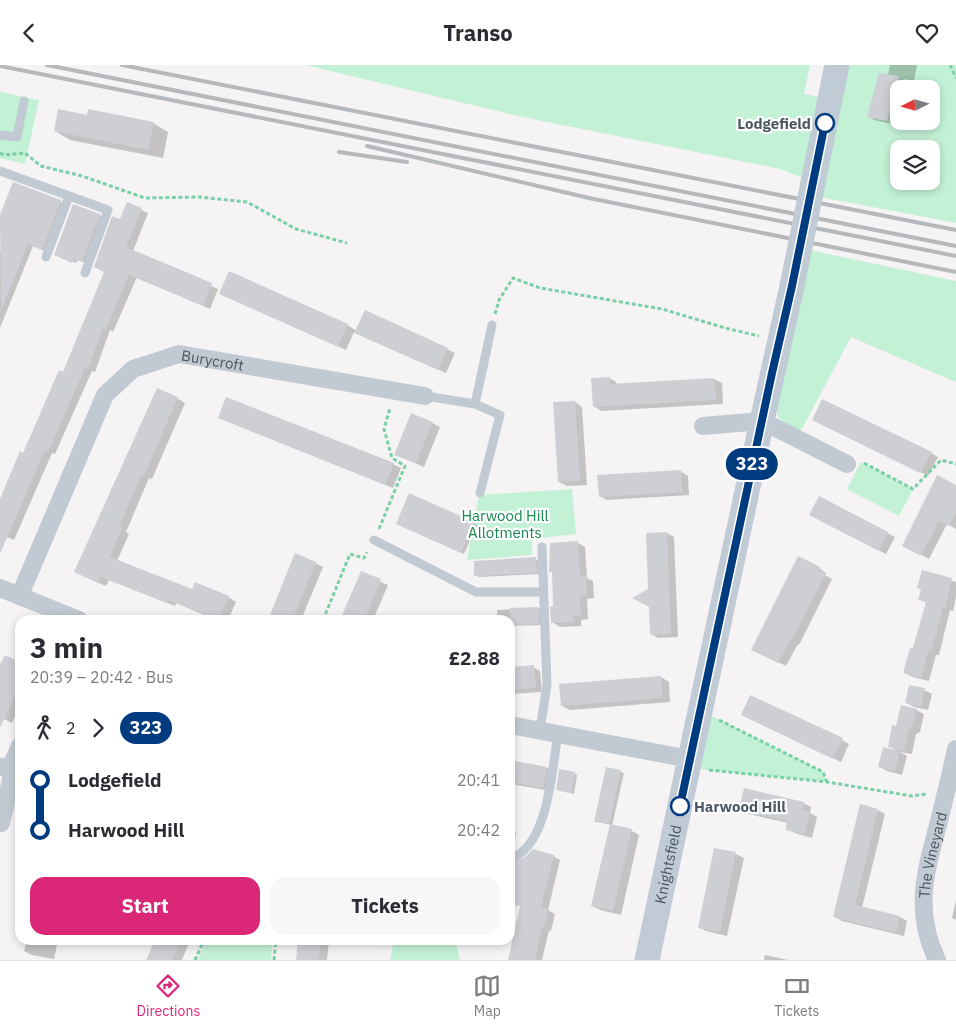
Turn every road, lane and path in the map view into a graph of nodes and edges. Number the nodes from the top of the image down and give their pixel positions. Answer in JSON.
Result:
{"nodes":[{"id":1,"x":837,"y":65,"type":"edge"},
{"id":2,"x":950,"y":65,"type":"edge"},
{"id":3,"x":956,"y":78,"type":"edge"},
{"id":4,"x":24,"y":101,"type":"dead end"},
{"id":5,"x":0,"y":135,"type":"edge"},
{"id":6,"x":0,"y":153,"type":"edge"},
{"id":7,"x":0,"y":171,"type":"edge"},
{"id":8,"x":70,"y":196,"type":"junction"},
{"id":9,"x":347,"y":243,"type":"dead end"},
{"id":10,"x":46,"y":257,"type":"dead end"},
{"id":11,"x":85,"y":273,"type":"dead end"},
{"id":12,"x":492,"y":325,"type":"joint"},
{"id":13,"x":779,"y":341,"type":"junction"},
{"id":14,"x":396,"y":391,"type":"junction"},
{"id":15,"x":425,"y":396,"type":"joint"},
{"id":16,"x":475,"y":404,"type":"junction"},
{"id":17,"x":762,"y":421,"type":"junction"},
{"id":18,"x":703,"y":426,"type":"dead end"},
{"id":19,"x":847,"y":464,"type":"joint"},
{"id":20,"x":956,"y":464,"type":"edge"},
{"id":21,"x":480,"y":493,"type":"dead end"},
{"id":22,"x":374,"y":541,"type":"junction"},
{"id":23,"x":542,"y":547,"type":"dead end"},
{"id":24,"x":0,"y":588,"type":"edge"},
{"id":25,"x":543,"y":591,"type":"junction"},
{"id":26,"x":20,"y":595,"type":"junction"},
{"id":27,"x":66,"y":615,"type":"edge"},
{"id":28,"x":325,"y":615,"type":"edge"},
{"id":29,"x":700,"y":710,"type":"junction"},
{"id":30,"x":515,"y":726,"type":"edge"},
{"id":31,"x":540,"y":730,"type":"junction"},
{"id":32,"x":558,"y":733,"type":"junction"},
{"id":33,"x":956,"y":749,"type":"edge"},
{"id":34,"x":15,"y":754,"type":"edge"},
{"id":35,"x":689,"y":764,"type":"junction"},
{"id":36,"x":6,"y":767,"type":"edge"},
{"id":37,"x":827,"y":782,"type":"junction"},
{"id":38,"x":951,"y":792,"type":"edge"},
{"id":39,"x":2,"y":823,"type":"dead end"},
{"id":40,"x":515,"y":857,"type":"edge"},
{"id":41,"x":202,"y":945,"type":"edge"},
{"id":42,"x":276,"y":945,"type":"edge"},
{"id":43,"x":936,"y":959,"type":"edge"},
{"id":44,"x":195,"y":960,"type":"edge"},
{"id":45,"x":274,"y":960,"type":"edge"},
{"id":46,"x":648,"y":960,"type":"edge"}],
"edges":[{"from":1,"to":13,"type":"street","name":"Knightsfield","bridge":true},
{"from":2,"to":3,"type":"path"},
{"from":4,"to":5,"type":"lane"},
{"from":6,"to":9,"type":"path"},
{"from":7,"to":8,"type":"lane"},
{"from":8,"to":10,"type":"lane"},
{"from":8,"to":11,"type":"lane"},
{"from":12,"to":13,"type":"path"},
{"from":12,"to":16,"type":"lane"},
{"from":13,"to":17,"type":"street","name":"Knightsfield"},
{"from":14,"to":15,"type":"street","name":"Burycroft"},
{"from":14,"to":22,"type":"path"},
{"from":14,"to":26,"type":"street","name":"Burycroft"},
{"from":15,"to":16,"type":"lane"},
{"from":16,"to":21,"type":"lane"},
{"from":17,"to":18,"type":"street"},
{"from":17,"to":19,"type":"street"},
{"from":17,"to":29,"type":"street","name":"Knightsfield"},
{"from":19,"to":20,"type":"path"},
{"from":22,"to":25,"type":"lane"},
{"from":22,"to":28,"type":"path"},
{"from":23,"to":25,"type":"lane"},
{"from":24,"to":26,"type":"street"},
{"from":25,"to":31,"type":"lane"},
{"from":26,"to":27,"type":"street"},
{"from":29,"to":35,"type":"street","name":"Knightsfield"},
{"from":29,"to":37,"type":"path"},
{"from":30,"to":31,"type":"street"},
{"from":31,"to":32,"type":"street"},
{"from":32,"to":35,"type":"street"},
{"from":32,"to":40,"type":"lane"},
{"from":33,"to":38,"type":"street","name":"The Vineyard"},
{"from":34,"to":36,"type":"street"},
{"from":35,"to":37,"type":"path"},
{"from":35,"to":46,"type":"street","name":"Knightsfield"},
{"from":36,"to":39,"type":"street"},
{"from":37,"to":38,"type":"path"},
{"from":38,"to":43,"type":"street","name":"The Vineyard"},
{"from":41,"to":44,"type":"path"},
{"from":42,"to":45,"type":"path"}]}
